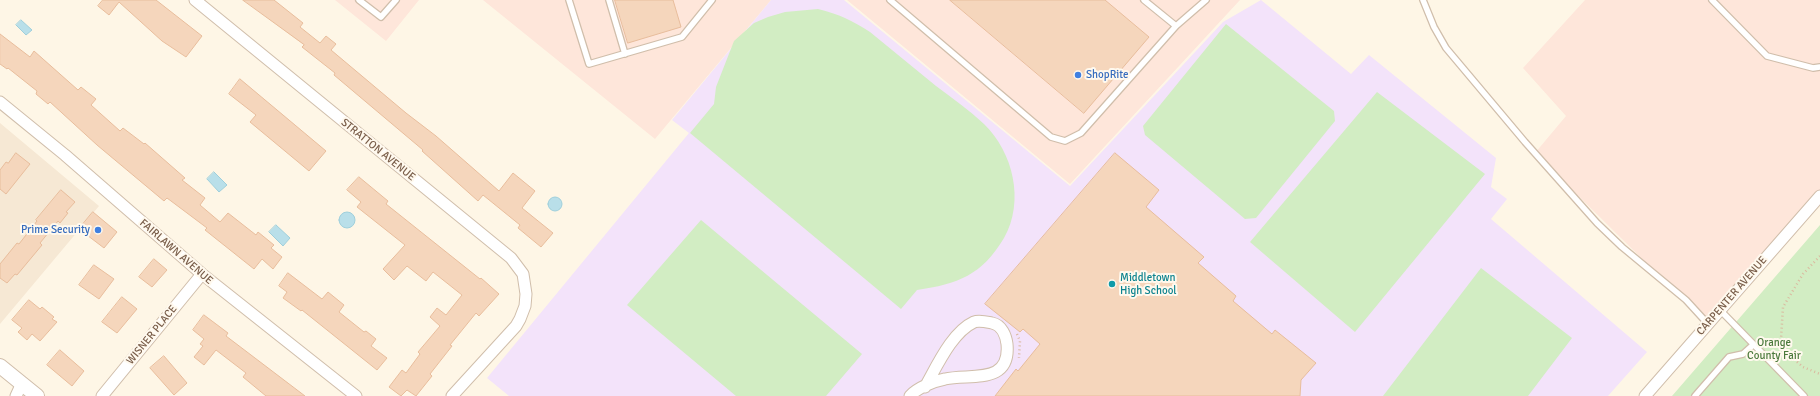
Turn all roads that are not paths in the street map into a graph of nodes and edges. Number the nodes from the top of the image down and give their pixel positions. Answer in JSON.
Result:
{"nodes":[{"id":1,"x":195,"y":0,"type":"edge"},
{"id":2,"x":396,"y":0,"type":"edge"},
{"id":3,"x":569,"y":0,"type":"edge"},
{"id":4,"x":609,"y":0,"type":"edge"},
{"id":5,"x":712,"y":0,"type":"edge"},
{"id":6,"x":890,"y":0,"type":"edge"},
{"id":7,"x":1144,"y":0,"type":"edge"},
{"id":8,"x":1206,"y":0,"type":"edge"},
{"id":9,"x":1424,"y":0,"type":"edge"},
{"id":10,"x":1712,"y":0,"type":"edge"},
{"id":11,"x":361,"y":1,"type":"edge"},
{"id":12,"x":1176,"y":26,"type":"junction"},
{"id":13,"x":625,"y":54,"type":"junction"},
{"id":14,"x":1820,"y":67,"type":"edge"},
{"id":15,"x":0,"y":102,"type":"edge"},
{"id":16,"x":1820,"y":196,"type":"edge"},
{"id":17,"x":202,"y":274,"type":"junction"},
{"id":18,"x":1720,"y":310,"type":"junction"},
{"id":19,"x":1708,"y":324,"type":"junction"},
{"id":20,"x":1753,"y":345,"type":"junction"},
{"id":21,"x":0,"y":366,"type":"edge"},
{"id":22,"x":19,"y":390,"type":"edge"},
{"id":23,"x":917,"y":392,"type":"edge"},
{"id":24,"x":37,"y":396,"type":"edge"},
{"id":25,"x":102,"y":396,"type":"edge"},
{"id":26,"x":356,"y":396,"type":"edge"},
{"id":27,"x":452,"y":396,"type":"edge"},
{"id":28,"x":1645,"y":396,"type":"edge"},
{"id":29,"x":1695,"y":396,"type":"edge"},
{"id":30,"x":1804,"y":396,"type":"edge"}],
"edges":[{"from":1,"to":27,"type":"street","name":"STRATTON AVENUE"},
{"from":2,"to":11,"type":"lane"},
{"from":3,"to":13,"type":"lane"},
{"from":4,"to":13,"type":"lane"},
{"from":5,"to":13,"type":"lane"},
{"from":6,"to":12,"type":"lane"},
{"from":7,"to":12,"type":"lane"},
{"from":8,"to":12,"type":"lane"},
{"from":9,"to":19,"type":"lane"},
{"from":10,"to":14,"type":"lane"},
{"from":15,"to":17,"type":"street","name":"FAIRLAWN AVENUE"},
{"from":16,"to":18,"type":"street","name":"CARPENTER AVENUE"},
{"from":17,"to":25,"type":"street","name":"WISNER PLACE"},
{"from":17,"to":26,"type":"street","name":"FAIRLAWN AVENUE"},
{"from":18,"to":19,"type":"street","name":"CARPENTER AVENUE"},
{"from":18,"to":20,"type":"lane"},
{"from":19,"to":28,"type":"street","name":"CARPENTER AVENUE"},
{"from":20,"to":29,"type":"lane"},
{"from":20,"to":30,"type":"lane"},
{"from":21,"to":22,"type":"street"},
{"from":22,"to":24,"type":"street"},
{"from":23,"to":23,"type":"street"}]}
